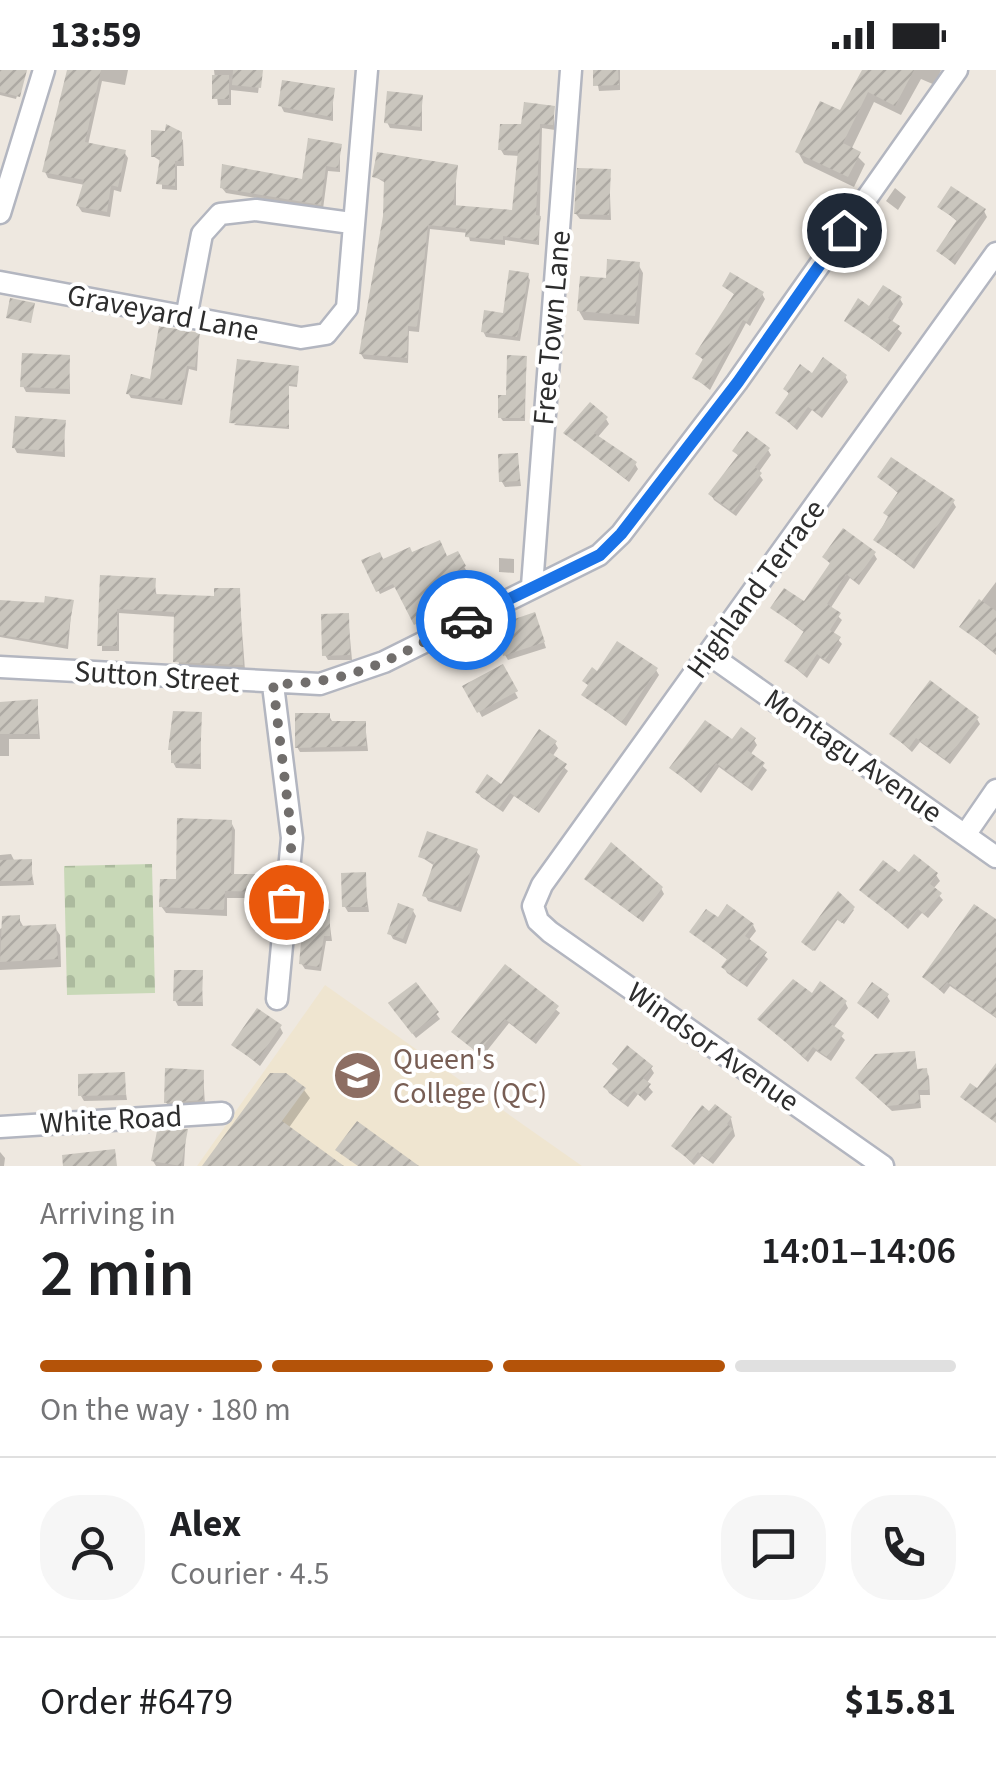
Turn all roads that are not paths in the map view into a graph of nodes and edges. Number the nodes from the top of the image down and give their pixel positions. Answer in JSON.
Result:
{"nodes":[{"id":1,"x":44,"y":70,"type":"edge"},
{"id":2,"x":367,"y":70,"type":"edge"},
{"id":3,"x":571,"y":70,"type":"edge"},
{"id":4,"x":956,"y":70,"type":"edge"},
{"id":5,"x":0,"y":213,"type":"edge"},
{"id":6,"x":351,"y":223,"type":"junction"},
{"id":7,"x":996,"y":253,"type":"edge"},
{"id":8,"x":0,"y":282,"type":"edge"},
{"id":9,"x":186,"y":318,"type":"junction"},
{"id":10,"x":532,"y":586,"type":"junction"},
{"id":11,"x":710,"y":655,"type":"junction"},
{"id":12,"x":0,"y":668,"type":"edge"},
{"id":13,"x":273,"y":684,"type":"junction"},
{"id":14,"x":996,"y":790,"type":"edge"},
{"id":15,"x":965,"y":835,"type":"junction"},
{"id":16,"x":996,"y":858,"type":"edge"},
{"id":17,"x":543,"y":927,"type":"joint"},
{"id":18,"x":277,"y":998,"type":"dead end"},
{"id":19,"x":222,"y":1113,"type":"dead end"},
{"id":20,"x":0,"y":1126,"type":"edge"},
{"id":21,"x":882,"y":1166,"type":"edge"}],
"edges":[{"from":1,"to":5,"type":"street"},
{"from":2,"to":6,"type":"street"},
{"from":3,"to":10,"type":"street","name":"Free Town Lane"},
{"from":4,"to":10,"type":"street","name":"Sutton Street"},
{"from":6,"to":9,"type":"street"},
{"from":6,"to":9,"type":"street","name":"Graveyard Lane"},
{"from":7,"to":11,"type":"street","name":"Highland Terrace"},
{"from":8,"to":9,"type":"street","name":"Graveyard Lane"},
{"from":10,"to":13,"type":"street","name":"Sutton Street"},
{"from":11,"to":15,"type":"street","name":"Montagu Avenue"},
{"from":11,"to":17,"type":"street","name":"Highland Terrace"},
{"from":12,"to":13,"type":"street","name":"Sutton Street"},
{"from":13,"to":18,"type":"street"},
{"from":14,"to":15,"type":"street"},
{"from":15,"to":16,"type":"street","name":"Montagu Avenue"},
{"from":17,"to":21,"type":"street","name":"Windsor Avenue"},
{"from":19,"to":20,"type":"street","name":"White Road"}]}
